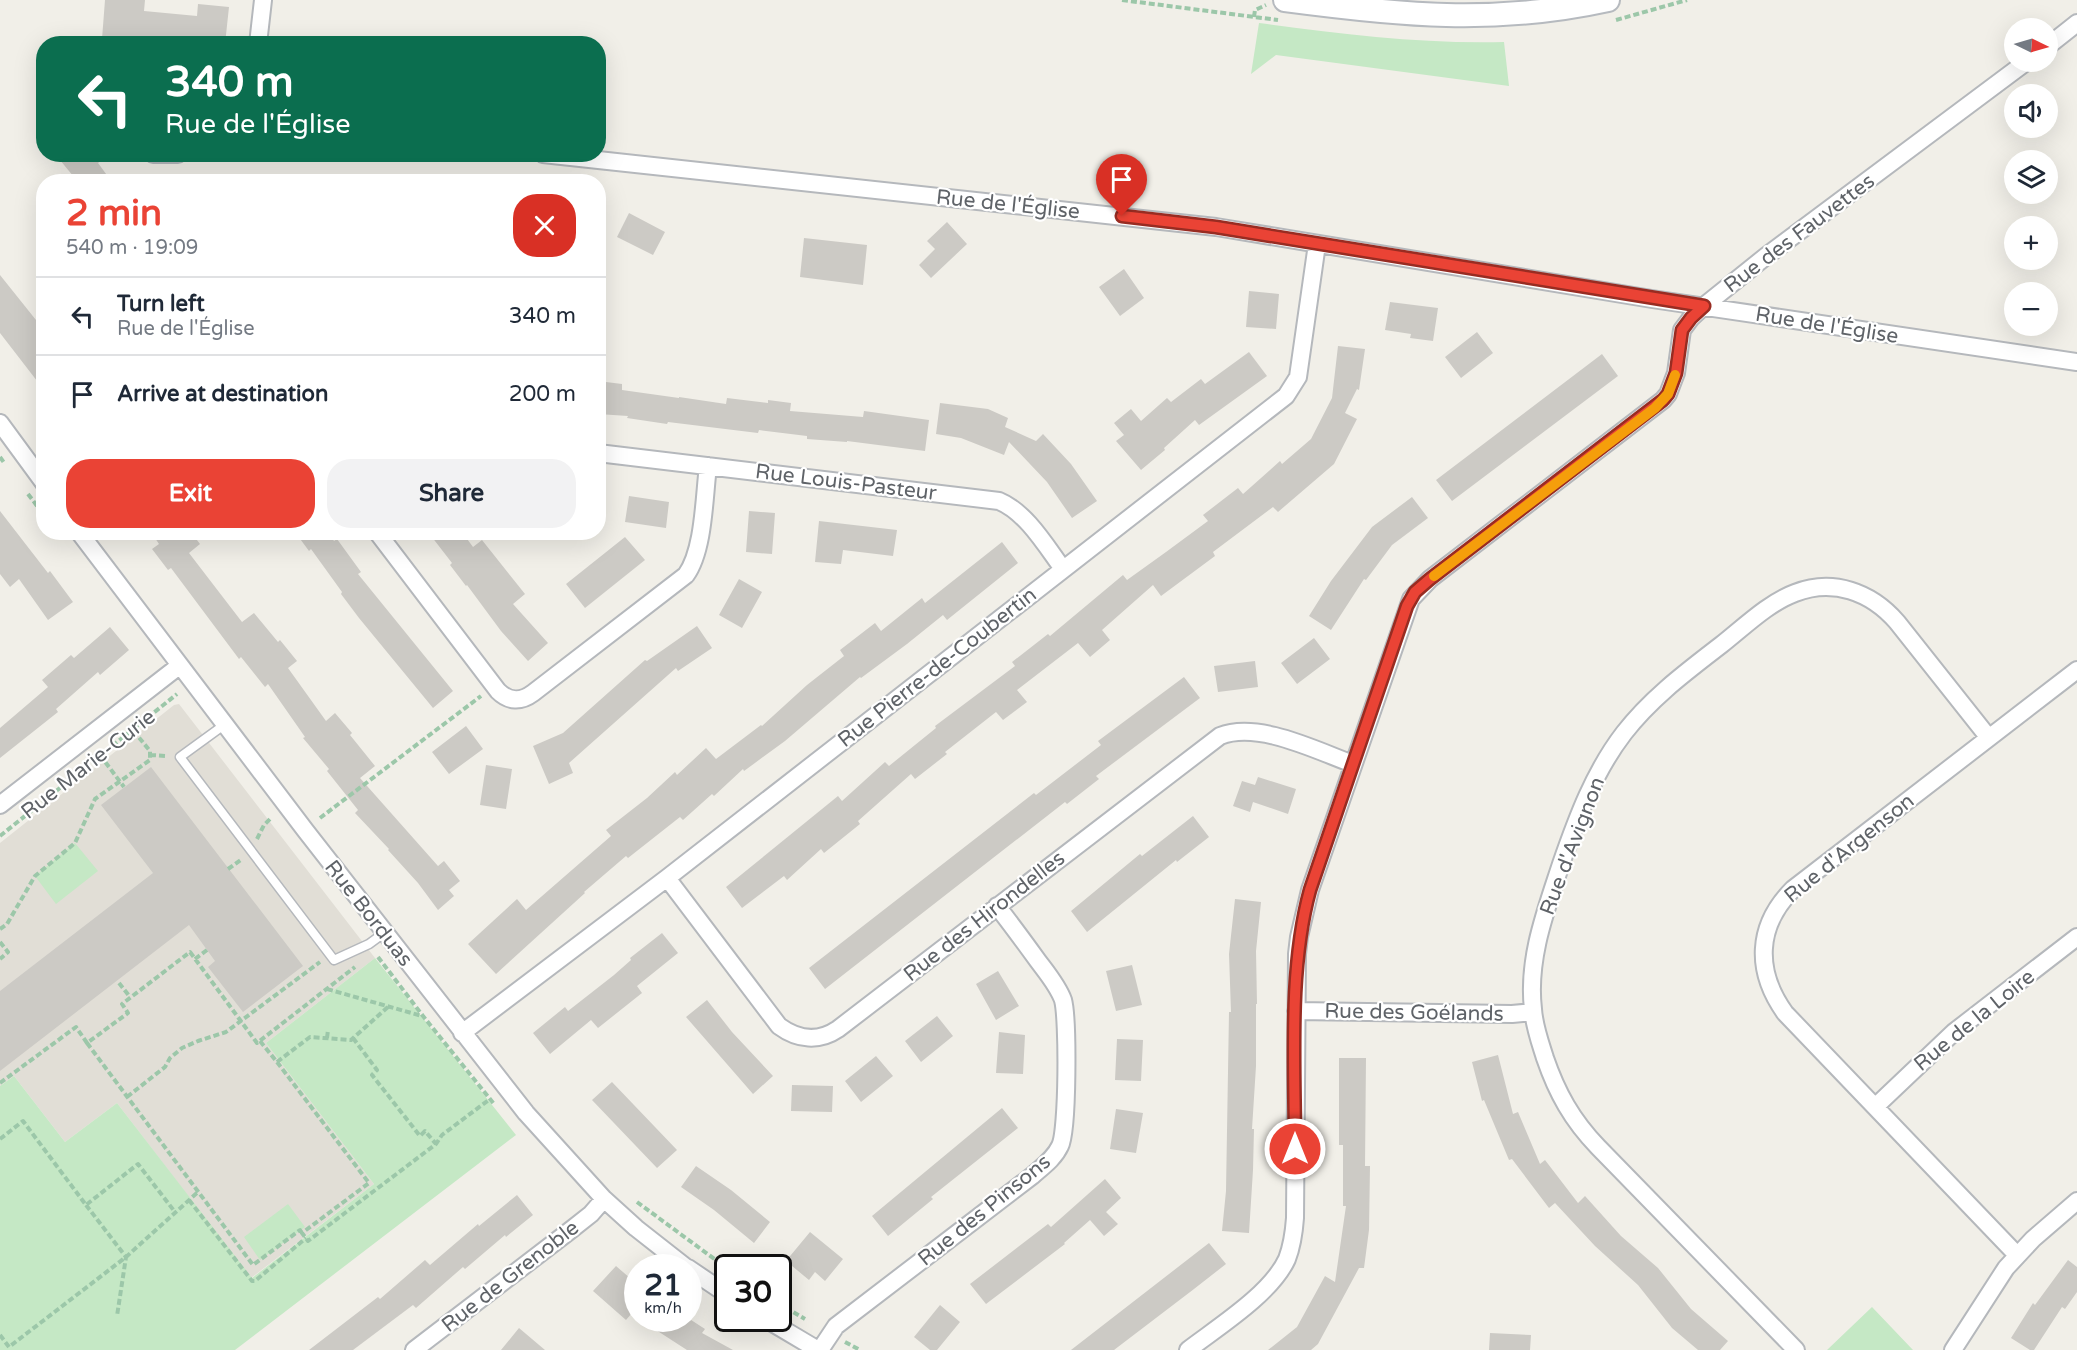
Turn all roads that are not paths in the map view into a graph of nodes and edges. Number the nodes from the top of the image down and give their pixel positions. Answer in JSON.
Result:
{"nodes":[{"id":1,"x":263,"y":0,"type":"edge"},
{"id":2,"x":1285,"y":0,"type":"edge"},
{"id":3,"x":1608,"y":0,"type":"edge"},
{"id":4,"x":2077,"y":23,"type":"edge"},
{"id":5,"x":259,"y":36,"type":"edge"},
{"id":6,"x":2058,"y":38,"type":"edge"},
{"id":7,"x":2013,"y":72,"type":"edge"},
{"id":8,"x":606,"y":161,"type":"edge"},
{"id":9,"x":1317,"y":244,"type":"junction"},
{"id":10,"x":1704,"y":306,"type":"junction"},
{"id":11,"x":2077,"y":362,"type":"edge"},
{"id":12,"x":0,"y":423,"type":"edge"},
{"id":13,"x":606,"y":454,"type":"edge"},
{"id":14,"x":708,"y":466,"type":"junction"},
{"id":15,"x":36,"y":472,"type":"edge"},
{"id":16,"x":85,"y":540,"type":"edge"},
{"id":17,"x":383,"y":540,"type":"edge"},
{"id":18,"x":1063,"y":569,"type":"junction"},
{"id":19,"x":179,"y":666,"type":"junction"},
{"id":20,"x":2077,"y":670,"type":"edge"},
{"id":21,"x":224,"y":725,"type":"junction"},
{"id":22,"x":1989,"y":738,"type":"junction"},
{"id":23,"x":1353,"y":764,"type":"junction"},
{"id":24,"x":0,"y":805,"type":"edge"},
{"id":25,"x":667,"y":878,"type":"junction"},
{"id":26,"x":997,"y":906,"type":"junction"},
{"id":27,"x":384,"y":933,"type":"junction"},
{"id":28,"x":2077,"y":937,"type":"edge"},
{"id":29,"x":1296,"y":1011,"type":"junction"},
{"id":30,"x":1533,"y":1012,"type":"junction"},
{"id":31,"x":462,"y":1033,"type":"junction"},
{"id":32,"x":1875,"y":1107,"type":"junction"},
{"id":33,"x":604,"y":1199,"type":"junction"},
{"id":34,"x":2077,"y":1201,"type":"edge"},
{"id":35,"x":670,"y":1254,"type":"edge"},
{"id":36,"x":2017,"y":1255,"type":"junction"},
{"id":37,"x":788,"y":1332,"type":"edge"},
{"id":38,"x":434,"y":1344,"type":"edge"},
{"id":39,"x":414,"y":1350,"type":"edge"},
{"id":40,"x":819,"y":1350,"type":"edge"},
{"id":41,"x":1188,"y":1350,"type":"edge"},
{"id":42,"x":1796,"y":1350,"type":"edge"},
{"id":43,"x":1953,"y":1350,"type":"edge"}],
"edges":[{"from":1,"to":5,"type":"street"},
{"from":2,"to":3,"type":"street"},
{"from":4,"to":6,"type":"street"},
{"from":7,"to":10,"type":"street","name":"Rue des Fauvettes"},
{"from":8,"to":9,"type":"street","name":"Rue de l'Église"},
{"from":9,"to":10,"type":"street","name":"Rue de l'Église"},
{"from":9,"to":18,"type":"street","name":"Rue Pierre-de-Coubertin"},
{"from":10,"to":11,"type":"street","name":"Rue de l'Église"},
{"from":10,"to":23,"type":"street","name":"Rue des Fauvettes"},
{"from":12,"to":15,"type":"street"},
{"from":13,"to":14,"type":"street","name":"Rue Louis-Pasteur"},
{"from":14,"to":17,"type":"street"},
{"from":14,"to":18,"type":"street","name":"Rue Louis-Pasteur"},
{"from":16,"to":19,"type":"street","name":"Rue Borduas"},
{"from":18,"to":25,"type":"street","name":"Rue Pierre-de-Coubertin"},
{"from":19,"to":21,"type":"street","name":"Rue Borduas"},
{"from":19,"to":24,"type":"street","name":"Rue Marie-Curie"},
{"from":20,"to":22,"type":"street","name":"Rue d'Argenson"},
{"from":21,"to":27,"type":"street","name":"Rue Borduas"},
{"from":21,"to":27,"type":"lane"},
{"from":22,"to":30,"type":"street","name":"Rue d'Avignon"},
{"from":22,"to":32,"type":"street","name":"Rue d'Argenson"},
{"from":23,"to":26,"type":"street","name":"Rue des Hirondelles"},
{"from":23,"to":29,"type":"street","name":"Rue des Fauvettes"},
{"from":25,"to":26,"type":"street","name":"Rue des Hirondelles"},
{"from":25,"to":31,"type":"street","name":"Rue Pierre-de-Coubertin"},
{"from":26,"to":40,"type":"street","name":"Rue des Pinsons"},
{"from":27,"to":31,"type":"street","name":"Rue Borduas"},
{"from":28,"to":32,"type":"street","name":"Rue de la Loire"},
{"from":29,"to":30,"type":"street","name":"Rue des Goélands"},
{"from":29,"to":41,"type":"street","name":"Rue des Fauvettes"},
{"from":30,"to":42,"type":"street","name":"Rue d'Avignon"},
{"from":31,"to":33,"type":"street","name":"Rue Borduas"},
{"from":32,"to":36,"type":"street","name":"Rue d'Argenson"},
{"from":33,"to":35,"type":"street","name":"Rue Borduas"},
{"from":33,"to":38,"type":"street","name":"Rue de Grenoble"},
{"from":34,"to":36,"type":"street"},
{"from":36,"to":43,"type":"street"},
{"from":37,"to":40,"type":"street"},
{"from":38,"to":39,"type":"street","name":"Rue de Grenoble"}]}
